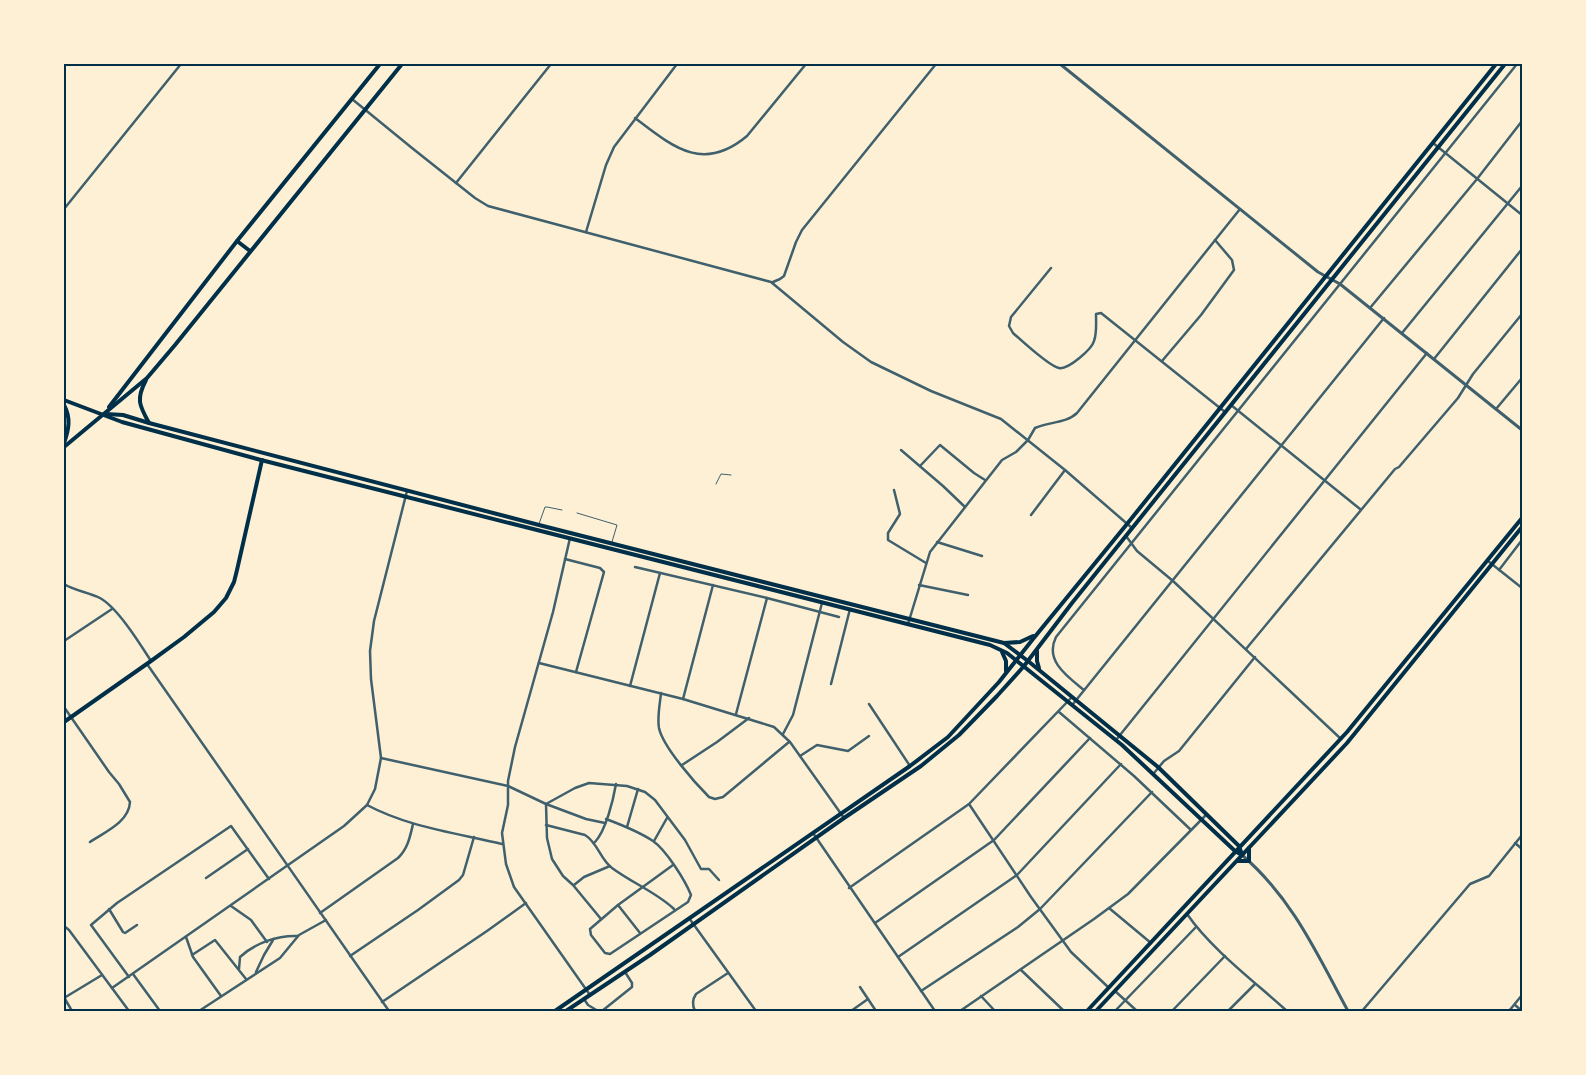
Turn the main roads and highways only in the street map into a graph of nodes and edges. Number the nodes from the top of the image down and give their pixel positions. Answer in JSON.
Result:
{"nodes":[{"id":1,"x":380,"y":64,"type":"edge"},
{"id":2,"x":402,"y":64,"type":"edge"},
{"id":3,"x":1496,"y":64,"type":"edge"},
{"id":4,"x":1505,"y":64,"type":"edge"},
{"id":5,"x":237,"y":242,"type":"junction"},
{"id":6,"x":250,"y":250,"type":"junction"},
{"id":7,"x":147,"y":378,"type":"junction"},
{"id":8,"x":64,"y":400,"type":"edge"},
{"id":9,"x":64,"y":405,"type":"edge"},
{"id":10,"x":104,"y":414,"type":"junction"},
{"id":11,"x":149,"y":423,"type":"junction"},
{"id":12,"x":64,"y":443,"type":"edge"},
{"id":13,"x":64,"y":447,"type":"edge"},
{"id":14,"x":263,"y":454,"type":"junction"},
{"id":15,"x":262,"y":460,"type":"junction"},
{"id":16,"x":1522,"y":518,"type":"edge"},
{"id":17,"x":1522,"y":527,"type":"edge"},
{"id":18,"x":611,"y":546,"type":"junction"},
{"id":19,"x":1037,"y":633,"type":"junction"},
{"id":20,"x":1000,"y":642,"type":"junction"},
{"id":21,"x":1039,"y":646,"type":"junction"},
{"id":22,"x":998,"y":648,"type":"junction"},
{"id":23,"x":1020,"y":655,"type":"junction"},
{"id":24,"x":1016,"y":660,"type":"junction"},
{"id":25,"x":1028,"y":661,"type":"junction"},
{"id":26,"x":1024,"y":666,"type":"junction"},
{"id":27,"x":1040,"y":671,"type":"junction"},
{"id":28,"x":1004,"y":675,"type":"junction"},
{"id":29,"x":1035,"y":675,"type":"junction"},
{"id":30,"x":1015,"y":676,"type":"junction"},
{"id":31,"x":64,"y":722,"type":"edge"},
{"id":32,"x":1228,"y":836,"type":"junction"},
{"id":33,"x":1245,"y":841,"type":"junction"},
{"id":34,"x":1226,"y":842,"type":"junction"},
{"id":35,"x":1240,"y":846,"type":"junction"},
{"id":36,"x":1249,"y":848,"type":"junction"},
{"id":37,"x":1235,"y":851,"type":"junction"},
{"id":38,"x":1242,"y":854,"type":"junction"},
{"id":39,"x":1230,"y":856,"type":"junction"},
{"id":40,"x":1236,"y":861,"type":"junction"},
{"id":41,"x":555,"y":1011,"type":"edge"},
{"id":42,"x":566,"y":1011,"type":"edge"},
{"id":43,"x":1087,"y":1011,"type":"edge"},
{"id":44,"x":1096,"y":1011,"type":"edge"}],
"edges":[{"from":1,"to":5,"type":"main road"},
{"from":2,"to":6,"type":"main road"},
{"from":3,"to":19,"type":"main road"},
{"from":4,"to":21,"type":"main road"},
{"from":5,"to":6,"type":"main road"},
{"from":5,"to":10,"type":"main road"},
{"from":6,"to":7,"type":"main road"},
{"from":7,"to":10,"type":"main road"},
{"from":7,"to":11,"type":"main road"},
{"from":8,"to":10,"type":"main road"},
{"from":9,"to":12,"type":"main road"},
{"from":10,"to":11,"type":"main road"},
{"from":10,"to":13,"type":"main road"},
{"from":10,"to":15,"type":"main road"},
{"from":11,"to":14,"type":"main road"},
{"from":14,"to":15,"type":"main road"},
{"from":14,"to":18,"type":"main road"},
{"from":15,"to":18,"type":"main road"},
{"from":15,"to":31,"type":"main road"},
{"from":16,"to":33,"type":"main road"},
{"from":17,"to":36,"type":"main road"},
{"from":18,"to":20,"type":"main road"},
{"from":18,"to":22,"type":"main road"},
{"from":19,"to":20,"type":"main road"},
{"from":19,"to":23,"type":"main road"},
{"from":20,"to":23,"type":"main road"},
{"from":21,"to":25,"type":"main road"},
{"from":21,"to":27,"type":"main road"},
{"from":22,"to":24,"type":"main road"},
{"from":22,"to":28,"type":"main road"},
{"from":23,"to":24,"type":"main road"},
{"from":23,"to":25,"type":"main road"},
{"from":24,"to":26,"type":"main road"},
{"from":24,"to":28,"type":"main road"},
{"from":25,"to":26,"type":"main road"},
{"from":25,"to":27,"type":"main road"},
{"from":26,"to":29,"type":"main road"},
{"from":26,"to":30,"type":"main road"},
{"from":27,"to":32,"type":"main road"},
{"from":28,"to":41,"type":"main road"},
{"from":29,"to":30,"type":"main road"},
{"from":29,"to":34,"type":"main road"},
{"from":30,"to":42,"type":"main road"},
{"from":32,"to":33,"type":"main road"},
{"from":32,"to":35,"type":"main road"},
{"from":33,"to":35,"type":"main road"},
{"from":34,"to":37,"type":"main road"},
{"from":34,"to":39,"type":"main road"},
{"from":35,"to":37,"type":"main road"},
{"from":35,"to":38,"type":"main road"},
{"from":36,"to":38,"type":"main road"},
{"from":36,"to":40,"type":"main road"},
{"from":37,"to":38,"type":"main road"},
{"from":37,"to":39,"type":"main road"},
{"from":38,"to":40,"type":"main road"},
{"from":39,"to":43,"type":"main road"},
{"from":40,"to":44,"type":"main road"}]}
